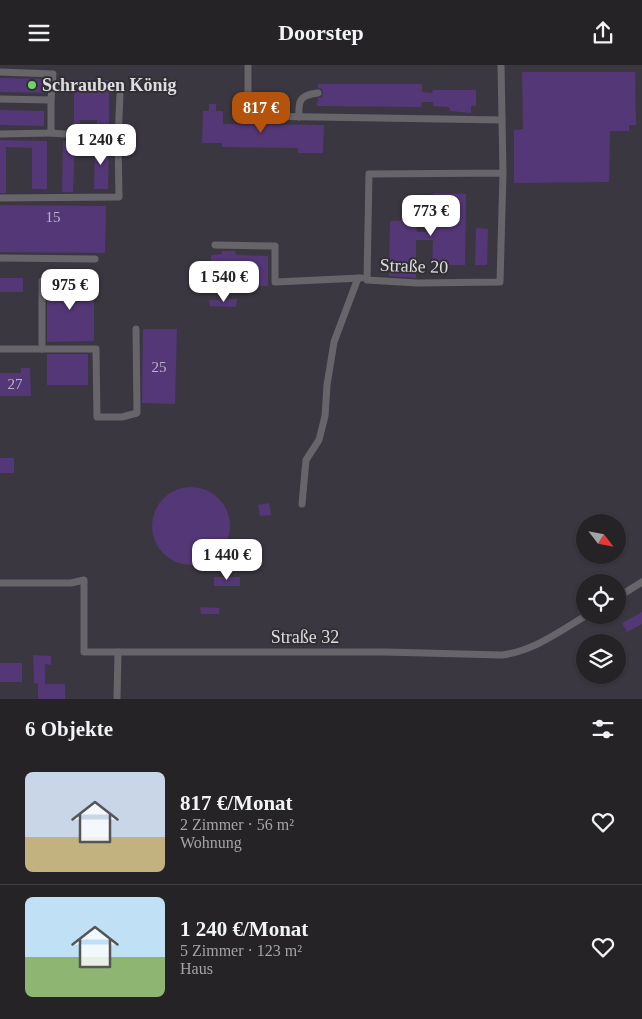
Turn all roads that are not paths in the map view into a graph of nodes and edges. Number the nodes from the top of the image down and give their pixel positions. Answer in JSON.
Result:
{"nodes":[{"id":1,"x":248,"y":65,"type":"edge"},
{"id":2,"x":501,"y":65,"type":"edge"},
{"id":3,"x":0,"y":72,"type":"edge"},
{"id":4,"x":318,"y":93,"type":"dead end"},
{"id":5,"x":120,"y":95,"type":"dead end"},
{"id":6,"x":0,"y":99,"type":"edge"},
{"id":7,"x":52,"y":100,"type":"junction"},
{"id":8,"x":300,"y":117,"type":"junction"},
{"id":9,"x":502,"y":120,"type":"junction"},
{"id":10,"x":51,"y":133,"type":"junction"},
{"id":11,"x":0,"y":134,"type":"edge"},
{"id":12,"x":118,"y":138,"type":"junction"},
{"id":13,"x":503,"y":173,"type":"junction"},
{"id":14,"x":0,"y":198,"type":"edge"},
{"id":15,"x":215,"y":245,"type":"dead end"},
{"id":16,"x":0,"y":258,"type":"edge"},
{"id":17,"x":95,"y":259,"type":"dead end"},
{"id":18,"x":358,"y":278,"type":"junction"},
{"id":19,"x":368,"y":280,"type":"junction"},
{"id":20,"x":42,"y":281,"type":"dead end"},
{"id":21,"x":136,"y":329,"type":"dead end"},
{"id":22,"x":0,"y":349,"type":"edge"},
{"id":23,"x":42,"y":349,"type":"junction"},
{"id":24,"x":302,"y":504,"type":"dead end"},
{"id":25,"x":642,"y":582,"type":"edge"},
{"id":26,"x":0,"y":583,"type":"edge"},
{"id":27,"x":626,"y":592,"type":"edge"},
{"id":28,"x":576,"y":621,"type":"edge"},
{"id":29,"x":118,"y":652,"type":"junction"},
{"id":30,"x":117,"y":699,"type":"edge"}],
"edges":[{"from":1,"to":8,"type":"street"},
{"from":2,"to":9,"type":"street","name":"Straße 20"},
{"from":3,"to":7,"type":"street"},
{"from":4,"to":8,"type":"street"},
{"from":5,"to":12,"type":"street"},
{"from":6,"to":7,"type":"street"},
{"from":7,"to":10,"type":"street"},
{"from":8,"to":9,"type":"street"},
{"from":9,"to":13,"type":"street","name":"Straße 20"},
{"from":10,"to":11,"type":"street"},
{"from":10,"to":12,"type":"street"},
{"from":12,"to":14,"type":"street"},
{"from":13,"to":19,"type":"street","name":"Straße 20"},
{"from":13,"to":19,"type":"street","name":"Straße 20"},
{"from":15,"to":18,"type":"street"},
{"from":16,"to":17,"type":"street"},
{"from":18,"to":19,"type":"street"},
{"from":18,"to":24,"type":"street"},
{"from":20,"to":23,"type":"street"},
{"from":21,"to":23,"type":"street"},
{"from":22,"to":23,"type":"street"},
{"from":25,"to":27,"type":"street"},
{"from":26,"to":29,"type":"street","name":"Straße 32"},
{"from":28,"to":29,"type":"street","name":"Straße 32"},
{"from":29,"to":30,"type":"street"}]}
